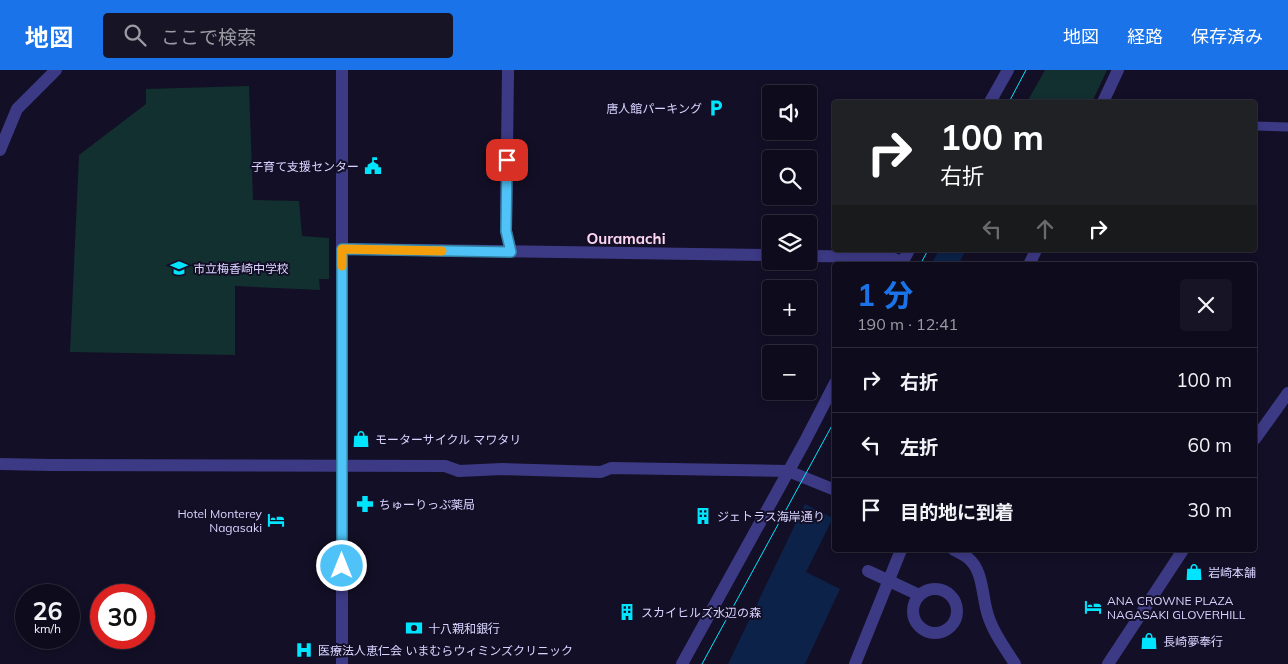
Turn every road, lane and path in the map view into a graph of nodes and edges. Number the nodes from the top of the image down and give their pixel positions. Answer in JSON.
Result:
{"nodes":[{"id":1,"x":56,"y":70,"type":"edge"},
{"id":2,"x":342,"y":70,"type":"edge"},
{"id":3,"x":508,"y":70,"type":"edge"},
{"id":4,"x":1008,"y":70,"type":"edge"},
{"id":5,"x":1118,"y":70,"type":"edge"},
{"id":6,"x":991,"y":100,"type":"edge"},
{"id":7,"x":1104,"y":100,"type":"edge"},
{"id":8,"x":1257,"y":126,"type":"edge"},
{"id":9,"x":1288,"y":127,"type":"edge"},
{"id":10,"x":0,"y":150,"type":"edge"},
{"id":11,"x":342,"y":249,"type":"junction"},
{"id":12,"x":511,"y":252,"type":"junction"},
{"id":13,"x":762,"y":255,"type":"edge"},
{"id":14,"x":817,"y":256,"type":"edge"},
{"id":15,"x":900,"y":262,"type":"edge"},
{"id":16,"x":832,"y":389,"type":"edge"},
{"id":17,"x":1288,"y":393,"type":"edge"},
{"id":18,"x":1257,"y":436,"type":"edge"},
{"id":19,"x":0,"y":464,"type":"edge"},
{"id":20,"x":342,"y":466,"type":"junction"},
{"id":21,"x":788,"y":471,"type":"junction"},
{"id":22,"x":832,"y":489,"type":"edge"},
{"id":23,"x":900,"y":552,"type":"edge"},
{"id":24,"x":958,"y":552,"type":"edge"},
{"id":25,"x":1181,"y":552,"type":"edge"},
{"id":26,"x":868,"y":571,"type":"dead end"},
{"id":27,"x":919,"y":595,"type":"dead end"},
{"id":28,"x":342,"y":664,"type":"edge"},
{"id":29,"x":682,"y":664,"type":"edge"},
{"id":30,"x":854,"y":664,"type":"edge"},
{"id":31,"x":1015,"y":664,"type":"edge"},
{"id":32,"x":1108,"y":664,"type":"edge"}],
"edges":[{"from":1,"to":10,"type":"street"},
{"from":2,"to":11,"type":"street"},
{"from":3,"to":12,"type":"street"},
{"from":4,"to":6,"type":"street"},
{"from":5,"to":7,"type":"street"},
{"from":8,"to":9,"type":"lane"},
{"from":11,"to":12,"type":"street"},
{"from":11,"to":20,"type":"street"},
{"from":12,"to":13,"type":"street"},
{"from":14,"to":15,"type":"street"},
{"from":16,"to":21,"type":"street"},
{"from":17,"to":18,"type":"street"},
{"from":19,"to":20,"type":"street"},
{"from":20,"to":21,"type":"street"},
{"from":20,"to":28,"type":"street"},
{"from":21,"to":22,"type":"street"},
{"from":21,"to":29,"type":"street"},
{"from":23,"to":30,"type":"street"},
{"from":24,"to":31,"type":"street"},
{"from":25,"to":32,"type":"street"},
{"from":26,"to":27,"type":"street"}]}
